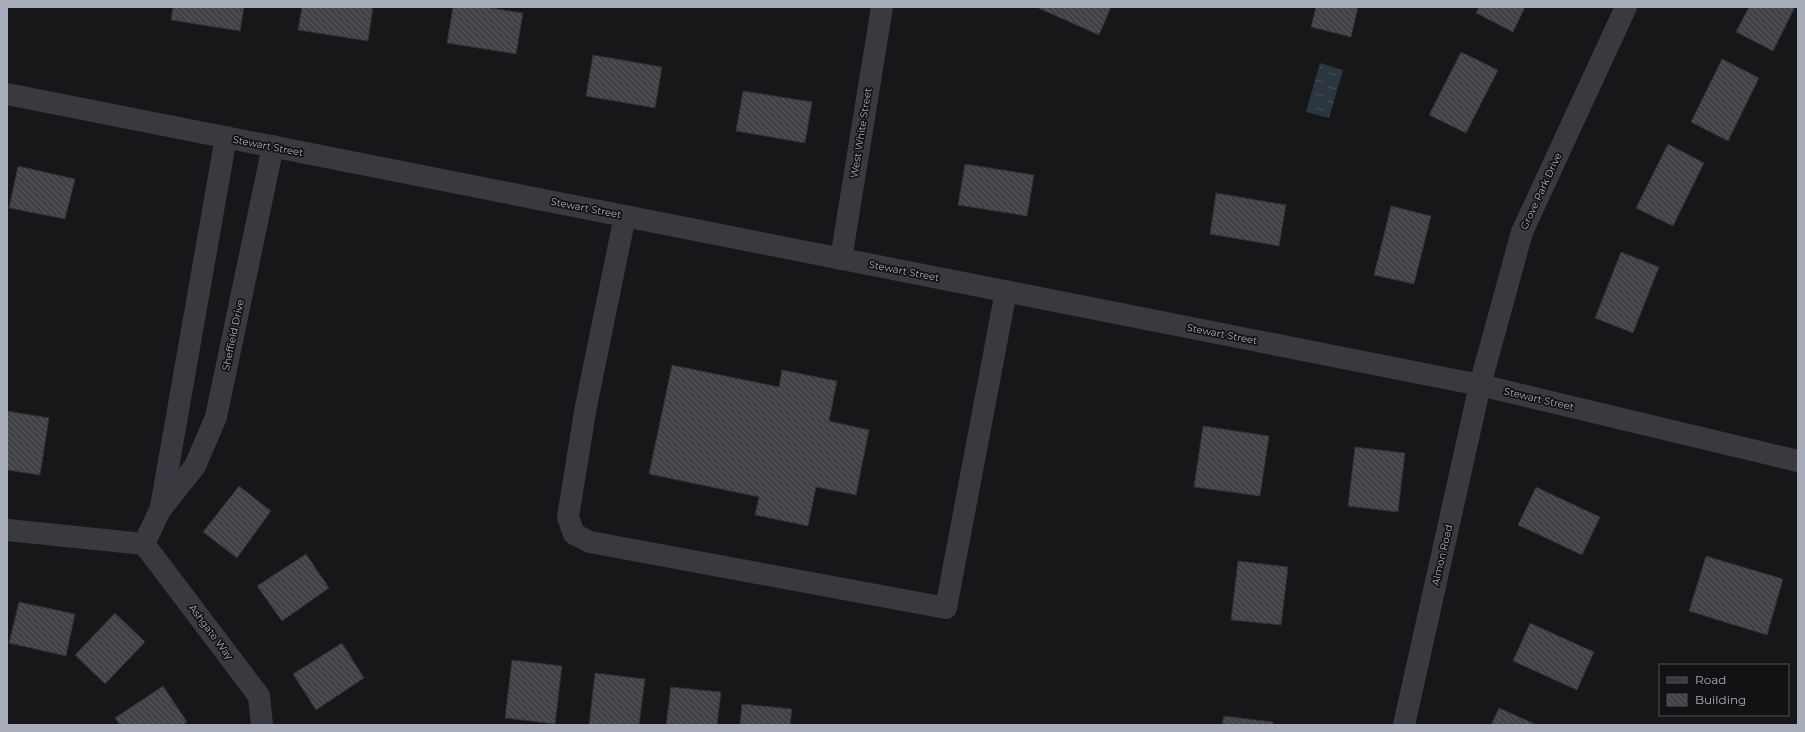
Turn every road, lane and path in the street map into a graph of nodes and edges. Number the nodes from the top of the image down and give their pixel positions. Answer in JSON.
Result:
{"nodes":[{"id":1,"x":882,"y":7,"type":"edge"},
{"id":2,"x":1626,"y":7,"type":"edge"},
{"id":3,"x":7,"y":94,"type":"edge"},
{"id":4,"x":226,"y":137,"type":"junction"},
{"id":5,"x":272,"y":146,"type":"junction"},
{"id":6,"x":625,"y":216,"type":"junction"},
{"id":7,"x":841,"y":259,"type":"junction"},
{"id":8,"x":1006,"y":291,"type":"junction"},
{"id":9,"x":1480,"y":385,"type":"junction"},
{"id":10,"x":1798,"y":460,"type":"edge"},
{"id":11,"x":160,"y":510,"type":"junction"},
{"id":12,"x":7,"y":530,"type":"edge"},
{"id":13,"x":144,"y":544,"type":"junction"},
{"id":14,"x":262,"y":725,"type":"edge"},
{"id":15,"x":1404,"y":725,"type":"edge"}],
"edges":[{"from":1,"to":7,"type":"street","name":"West White Street"},
{"from":2,"to":9,"type":"street","name":"Grove Park Drive"},
{"from":3,"to":4,"type":"street","name":"Stewart Street"},
{"from":4,"to":5,"type":"street","name":"Stewart Street"},
{"from":4,"to":11,"type":"street","name":"Sheffield Drive"},
{"from":5,"to":6,"type":"street","name":"Stewart Street"},
{"from":5,"to":11,"type":"street","name":"Sheffield Drive"},
{"from":6,"to":7,"type":"street","name":"Stewart Street"},
{"from":6,"to":8,"type":"street"},
{"from":7,"to":8,"type":"street","name":"Stewart Street"},
{"from":8,"to":9,"type":"street","name":"Stewart Street"},
{"from":9,"to":10,"type":"street","name":"Stewart Street"},
{"from":9,"to":15,"type":"street","name":"Almon Road"},
{"from":11,"to":13,"type":"street","name":"Sheffield Drive"},
{"from":12,"to":13,"type":"street"},
{"from":13,"to":14,"type":"street","name":"Ashgate Way"}]}
